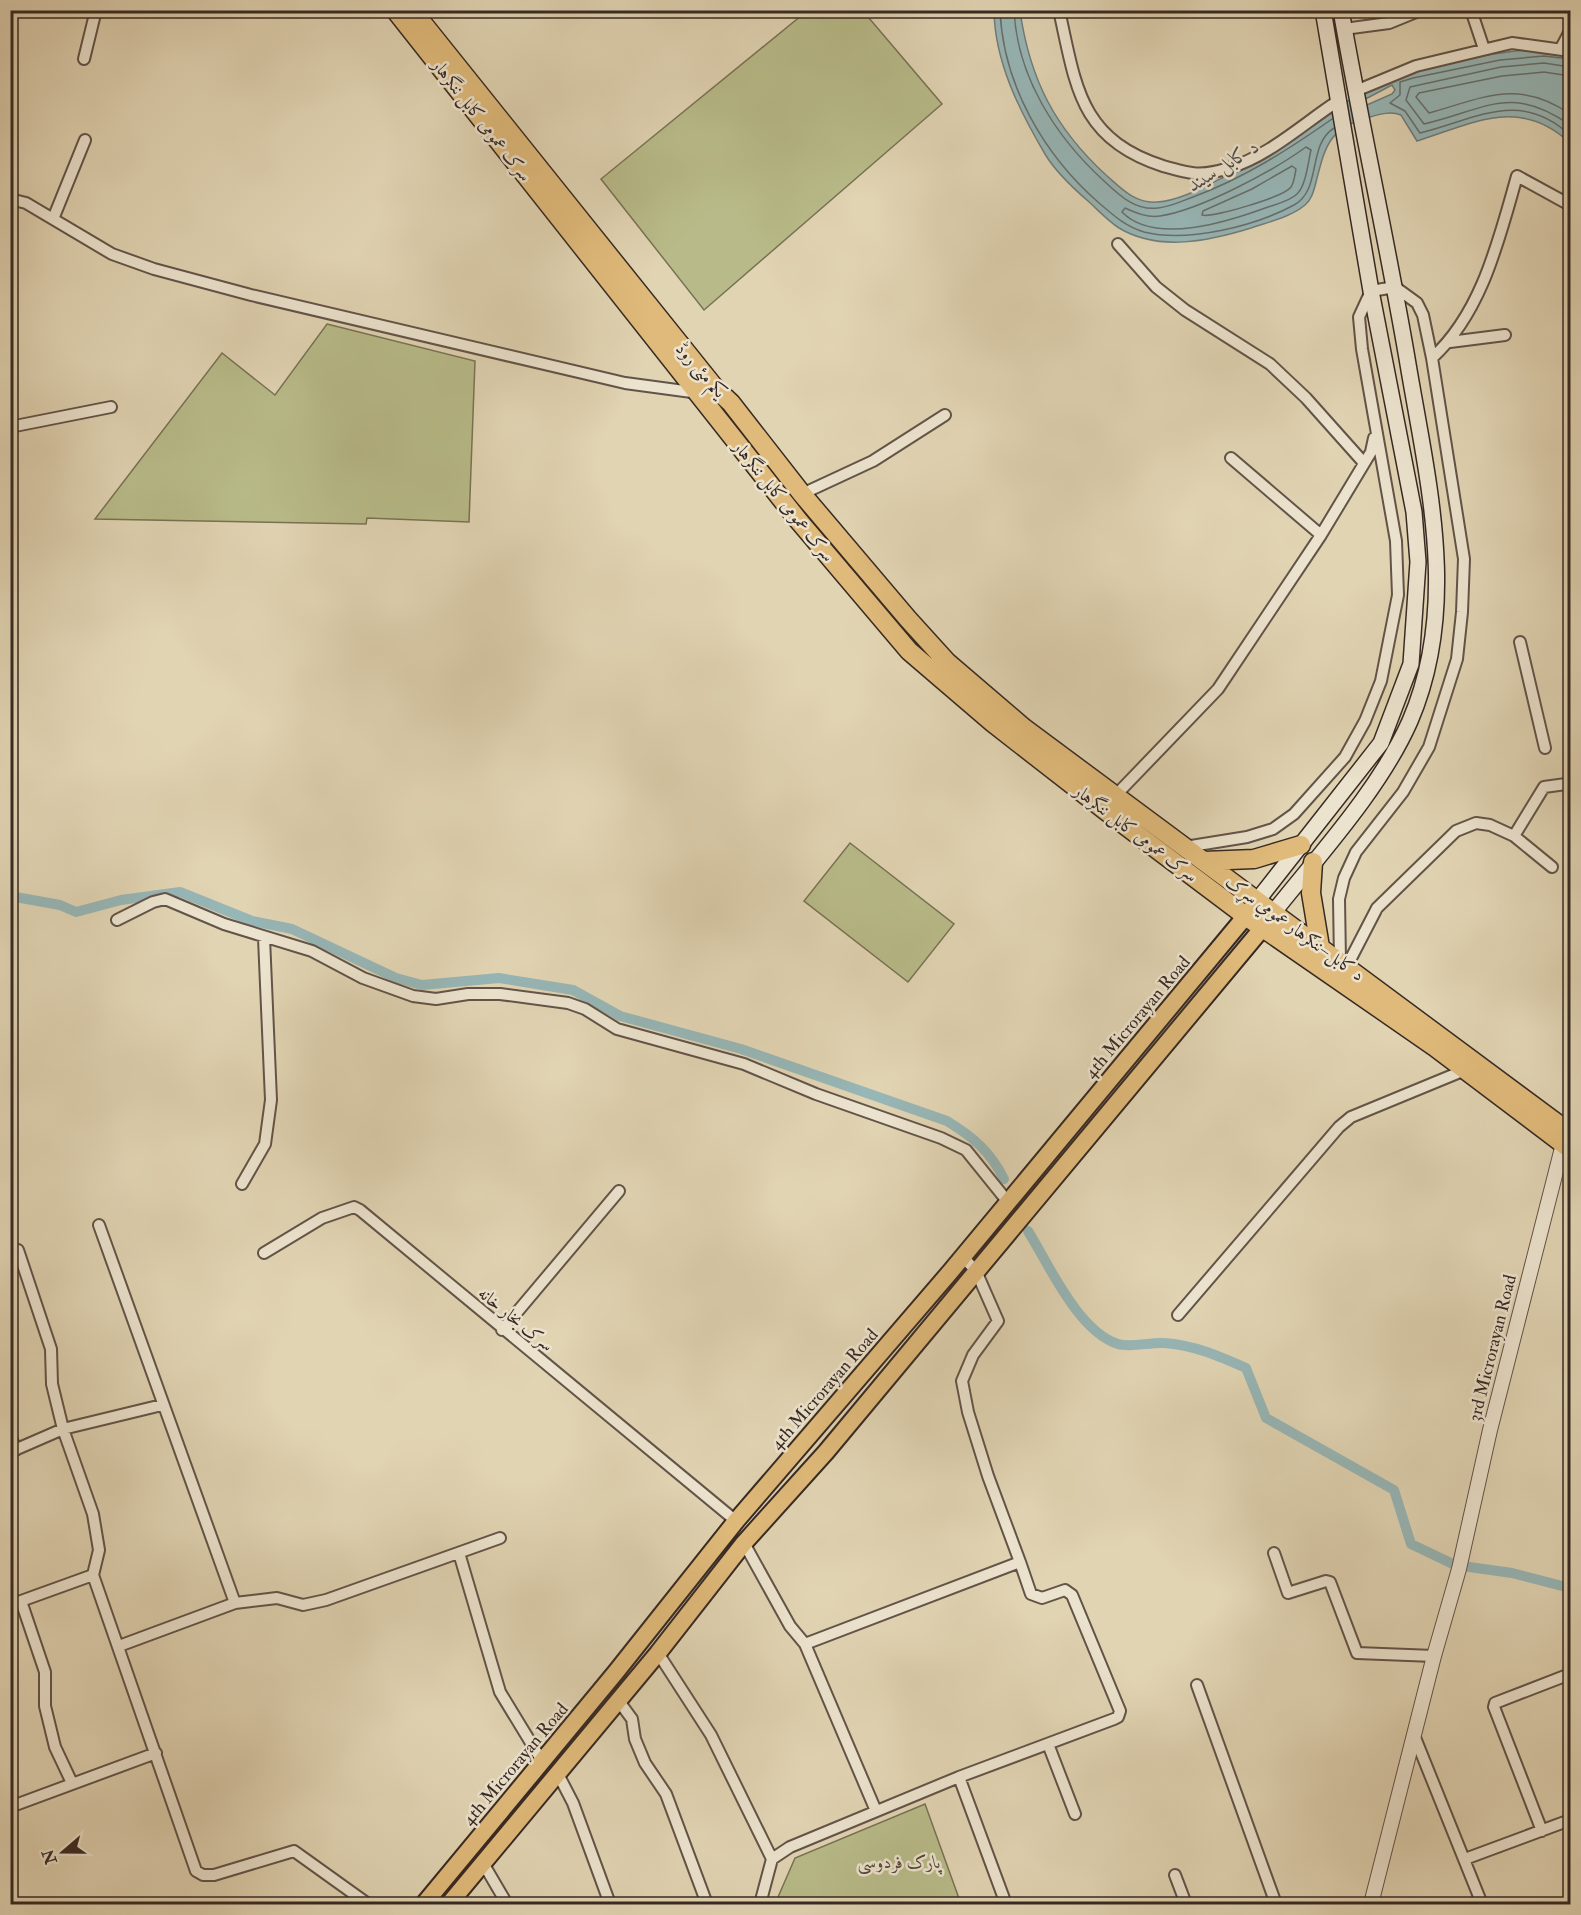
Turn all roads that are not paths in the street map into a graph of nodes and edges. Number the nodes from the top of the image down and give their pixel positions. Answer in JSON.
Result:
{"nodes":[{"id":1,"x":96,"y":10,"type":"edge"},
{"id":2,"x":395,"y":10,"type":"edge"},
{"id":3,"x":412,"y":10,"type":"edge"},
{"id":4,"x":1059,"y":10,"type":"edge"},
{"id":5,"x":1323,"y":10,"type":"edge"},
{"id":6,"x":1341,"y":10,"type":"edge"},
{"id":7,"x":1421,"y":10,"type":"edge"},
{"id":8,"x":1471,"y":10,"type":"edge"},
{"id":9,"x":1344,"y":29,"type":"junction"},
{"id":10,"x":1570,"y":32,"type":"edge"},
{"id":11,"x":1484,"y":49,"type":"junction"},
{"id":12,"x":1565,"y":50,"type":"edge"},
{"id":13,"x":84,"y":59,"type":"dead end"},
{"id":14,"x":1358,"y":91,"type":"junction"},
{"id":15,"x":1338,"y":102,"type":"junction"},
{"id":16,"x":85,"y":140,"type":"dead end"},
{"id":17,"x":10,"y":199,"type":"edge"},
{"id":18,"x":1570,"y":205,"type":"edge"},
{"id":19,"x":53,"y":219,"type":"junction"},
{"id":20,"x":1118,"y":243,"type":"dead end"},
{"id":21,"x":1395,"y":287,"type":"junction"},
{"id":22,"x":1371,"y":291,"type":"junction"},
{"id":23,"x":1505,"y":335,"type":"dead end"},
{"id":24,"x":672,"y":336,"type":"joint"},
{"id":25,"x":1450,"y":342,"type":"junction"},
{"id":26,"x":1432,"y":358,"type":"junction"},
{"id":27,"x":707,"y":391,"type":"junction"},
{"id":28,"x":731,"y":403,"type":"joint"},
{"id":29,"x":111,"y":407,"type":"dead end"},
{"id":30,"x":945,"y":415,"type":"dead end"},
{"id":31,"x":10,"y":427,"type":"edge"},
{"id":32,"x":1375,"y":430,"type":"junction"},
{"id":33,"x":1231,"y":458,"type":"dead end"},
{"id":34,"x":1364,"y":463,"type":"junction"},
{"id":35,"x":802,"y":494,"type":"junction"},
{"id":36,"x":1321,"y":535,"type":"junction"},
{"id":37,"x":1520,"y":642,"type":"dead end"},
{"id":38,"x":1545,"y":748,"type":"dead end"},
{"id":39,"x":1566,"y":784,"type":"dead end"},
{"id":40,"x":1116,"y":795,"type":"junction"},
{"id":41,"x":1514,"y":836,"type":"junction"},
{"id":42,"x":1301,"y":845,"type":"junction"},
{"id":43,"x":1185,"y":847,"type":"junction"},
{"id":44,"x":1204,"y":861,"type":"junction"},
{"id":45,"x":1313,"y":862,"type":"junction"},
{"id":46,"x":1552,"y":867,"type":"dead end"},
{"id":47,"x":1252,"y":909,"type":"junction"},
{"id":48,"x":117,"y":920,"type":"dead end"},
{"id":49,"x":1269,"y":921,"type":"junction"},
{"id":50,"x":264,"y":938,"type":"junction"},
{"id":51,"x":1320,"y":947,"type":"junction"},
{"id":52,"x":1343,"y":963,"type":"junction"},
{"id":53,"x":1465,"y":1070,"type":"junction"},
{"id":54,"x":1568,"y":1142,"type":"edge"},
{"id":55,"x":242,"y":1184,"type":"dead end"},
{"id":56,"x":619,"y":1191,"type":"dead end"},
{"id":57,"x":1008,"y":1202,"type":"junction"},
{"id":58,"x":99,"y":1225,"type":"dead end"},
{"id":59,"x":18,"y":1250,"type":"dead end"},
{"id":60,"x":264,"y":1253,"type":"dead end"},
{"id":61,"x":963,"y":1257,"type":"junction"},
{"id":62,"x":976,"y":1271,"type":"junction"},
{"id":63,"x":1178,"y":1315,"type":"dead end"},
{"id":64,"x":502,"y":1330,"type":"junction"},
{"id":65,"x":162,"y":1405,"type":"junction"},
{"id":66,"x":63,"y":1429,"type":"junction"},
{"id":67,"x":10,"y":1436,"type":"edge"},
{"id":68,"x":13,"y":1451,"type":"edge"},
{"id":69,"x":736,"y":1521,"type":"junction"},
{"id":70,"x":500,"y":1538,"type":"dead end"},
{"id":71,"x":744,"y":1543,"type":"junction"},
{"id":72,"x":459,"y":1553,"type":"junction"},
{"id":73,"x":1274,"y":1554,"type":"dead end"},
{"id":74,"x":1020,"y":1562,"type":"junction"},
{"id":75,"x":93,"y":1575,"type":"junction"},
{"id":76,"x":16,"y":1603,"type":"edge"},
{"id":77,"x":235,"y":1603,"type":"junction"},
{"id":78,"x":805,"y":1644,"type":"junction"},
{"id":79,"x":119,"y":1646,"type":"junction"},
{"id":80,"x":658,"y":1653,"type":"junction"},
{"id":81,"x":1434,"y":1656,"type":"junction"},
{"id":82,"x":1570,"y":1674,"type":"edge"},
{"id":83,"x":1197,"y":1685,"type":"dead end"},
{"id":84,"x":618,"y":1700,"type":"junction"},
{"id":85,"x":1414,"y":1735,"type":"junction"},
{"id":86,"x":1048,"y":1744,"type":"junction"},
{"id":87,"x":156,"y":1753,"type":"junction"},
{"id":88,"x":546,"y":1756,"type":"junction"},
{"id":89,"x":562,"y":1769,"type":"junction"},
{"id":90,"x":959,"y":1777,"type":"junction"},
{"id":91,"x":72,"y":1784,"type":"junction"},
{"id":92,"x":10,"y":1807,"type":"edge"},
{"id":93,"x":876,"y":1810,"type":"junction"},
{"id":94,"x":1075,"y":1814,"type":"dead end"},
{"id":95,"x":1570,"y":1820,"type":"edge"},
{"id":96,"x":1542,"y":1831,"type":"junction"},
{"id":97,"x":772,"y":1859,"type":"junction"},
{"id":98,"x":1465,"y":1859,"type":"junction"},
{"id":99,"x":483,"y":1863,"type":"junction"},
{"id":100,"x":1174,"y":1875,"type":"dead end"},
{"id":101,"x":368,"y":1905,"type":"edge"},
{"id":102,"x":424,"y":1905,"type":"edge"},
{"id":103,"x":449,"y":1905,"type":"edge"},
{"id":104,"x":507,"y":1905,"type":"edge"},
{"id":105,"x":610,"y":1905,"type":"edge"},
{"id":106,"x":707,"y":1905,"type":"edge"},
{"id":107,"x":760,"y":1905,"type":"edge"},
{"id":108,"x":1006,"y":1905,"type":"edge"},
{"id":109,"x":1186,"y":1905,"type":"edge"},
{"id":110,"x":1276,"y":1905,"type":"edge"},
{"id":111,"x":1371,"y":1905,"type":"edge"},
{"id":112,"x":1482,"y":1905,"type":"edge"}],
"edges":[{"from":1,"to":13,"type":"street"},
{"from":2,"to":27,"type":"highway","name":"سرک عمومی کابل ننگرهار"},
{"from":3,"to":24,"type":"highway","name":"سرک عمومی کابل ننگرهار"},
{"from":4,"to":15,"type":"street"},
{"from":5,"to":15,"type":"main road"},
{"from":6,"to":9,"type":"main road"},
{"from":7,"to":9,"type":"street"},
{"from":8,"to":11,"type":"street"},
{"from":9,"to":14,"type":"main road"},
{"from":10,"to":12,"type":"street"},
{"from":11,"to":12,"type":"street"},
{"from":11,"to":14,"type":"street"},
{"from":14,"to":21,"type":"main road"},
{"from":15,"to":22,"type":"main road"},
{"from":16,"to":19,"type":"street"},
{"from":17,"to":19,"type":"street"},
{"from":18,"to":25,"type":"street"},
{"from":19,"to":27,"type":"street"},
{"from":20,"to":34,"type":"street"},
{"from":21,"to":22,"type":"street"},
{"from":21,"to":26,"type":"street"},
{"from":21,"to":45,"type":"main road"},
{"from":22,"to":32,"type":"street"},
{"from":22,"to":42,"type":"main road"},
{"from":23,"to":25,"type":"street"},
{"from":24,"to":27,"type":"highway","name":"یکم مئی روڈ"},
{"from":25,"to":26,"type":"street"},
{"from":26,"to":52,"type":"street"},
{"from":27,"to":28,"type":"highway","name":"یکم مئی روڈ"},
{"from":27,"to":47,"type":"highway","name":"سرک عمومی کابل ننگرهار"},
{"from":28,"to":35,"type":"highway","name":"د کابل–ننګرهار عمومي سړک"},
{"from":29,"to":31,"type":"street"},
{"from":30,"to":35,"type":"street"},
{"from":32,"to":34,"type":"street"},
{"from":32,"to":43,"type":"street"},
{"from":33,"to":36,"type":"street"},
{"from":34,"to":36,"type":"street"},
{"from":35,"to":40,"type":"highway","name":"د کابل–ننګرهار عمومي سړک"},
{"from":36,"to":40,"type":"street"},
{"from":37,"to":38,"type":"street"},
{"from":39,"to":41,"type":"street"},
{"from":40,"to":43,"type":"highway","name":"د کابل–ننګرهار عمومي سړک"},
{"from":41,"to":46,"type":"street"},
{"from":41,"to":52,"type":"street"},
{"from":42,"to":44,"type":"highway"},
{"from":42,"to":47,"type":"main road"},
{"from":43,"to":44,"type":"highway","name":"د کابل–ننګرهار عمومي سړک"},
{"from":44,"to":47,"type":"highway","name":"د کابل–ننګرهار عمومي سړک"},
{"from":45,"to":49,"type":"main road"},
{"from":45,"to":51,"type":"highway"},
{"from":47,"to":49,"type":"highway","name":"د کابل–ننګرهار عمومي سړک"},
{"from":47,"to":57,"type":"main road","name":"4th Microrayan Road"},
{"from":48,"to":50,"type":"street"},
{"from":49,"to":51,"type":"highway","name":"د کابل–ننګرهار عمومي سړک"},
{"from":49,"to":53,"type":"highway","name":"د کابل–ننګرهار عمومي سړک"},
{"from":49,"to":62,"type":"main road"},
{"from":50,"to":55,"type":"street"},
{"from":50,"to":57,"type":"street"},
{"from":51,"to":52,"type":"highway","name":"د کابل–ننګرهار عمومي سړک"},
{"from":52,"to":54,"type":"highway","name":"د کابل–ننګرهار عمومي سړک"},
{"from":53,"to":54,"type":"highway","name":"د کابل–ننګرهار عمومي سړک"},
{"from":53,"to":63,"type":"street"},
{"from":54,"to":81,"type":"street","name":"3rd Microrayan Road"},
{"from":56,"to":64,"type":"street"},
{"from":57,"to":61,"type":"main road","name":"4th Microrayan Road"},
{"from":58,"to":65,"type":"street"},
{"from":59,"to":66,"type":"street"},
{"from":60,"to":64,"type":"street","name":"سرک بخار خانه"},
{"from":61,"to":62,"type":"street"},
{"from":61,"to":69,"type":"main road","name":"4th Microrayan Road"},
{"from":62,"to":71,"type":"main road"},
{"from":62,"to":74,"type":"street"},
{"from":64,"to":69,"type":"street","name":"سرک بخار خانه"},
{"from":65,"to":66,"type":"street"},
{"from":65,"to":77,"type":"street"},
{"from":66,"to":68,"type":"street"},
{"from":66,"to":75,"type":"street"},
{"from":67,"to":68,"type":"street"},
{"from":69,"to":88,"type":"main road","name":"4th Microrayan Road"},
{"from":70,"to":72,"type":"street"},
{"from":71,"to":78,"type":"street"},
{"from":71,"to":80,"type":"main road"},
{"from":72,"to":77,"type":"street"},
{"from":72,"to":88,"type":"street"},
{"from":73,"to":81,"type":"street"},
{"from":74,"to":78,"type":"street"},
{"from":74,"to":86,"type":"street"},
{"from":75,"to":76,"type":"street"},
{"from":75,"to":79,"type":"street"},
{"from":76,"to":91,"type":"street"},
{"from":77,"to":79,"type":"street"},
{"from":78,"to":93,"type":"street"},
{"from":79,"to":87,"type":"street"},
{"from":80,"to":84,"type":"main road"},
{"from":80,"to":97,"type":"street"},
{"from":81,"to":85,"type":"street","name":"3rd Microrayan Road"},
{"from":82,"to":96,"type":"street"},
{"from":83,"to":110,"type":"street"},
{"from":84,"to":89,"type":"main road"},
{"from":84,"to":106,"type":"street"},
{"from":85,"to":98,"type":"street"},
{"from":85,"to":111,"type":"street","name":"3rd Microrayan Road"},
{"from":86,"to":90,"type":"street"},
{"from":86,"to":94,"type":"street"},
{"from":87,"to":91,"type":"street"},
{"from":87,"to":101,"type":"street"},
{"from":88,"to":89,"type":"main road"},
{"from":88,"to":102,"type":"main road","name":"4th Microrayan Road"},
{"from":89,"to":99,"type":"main road"},
{"from":89,"to":105,"type":"street"},
{"from":90,"to":93,"type":"street"},
{"from":90,"to":108,"type":"street"},
{"from":91,"to":92,"type":"street"},
{"from":93,"to":97,"type":"street"},
{"from":95,"to":96,"type":"street"},
{"from":96,"to":98,"type":"street"},
{"from":97,"to":107,"type":"street"},
{"from":98,"to":112,"type":"street"},
{"from":99,"to":103,"type":"main road"},
{"from":99,"to":104,"type":"street"},
{"from":100,"to":109,"type":"street"}]}
